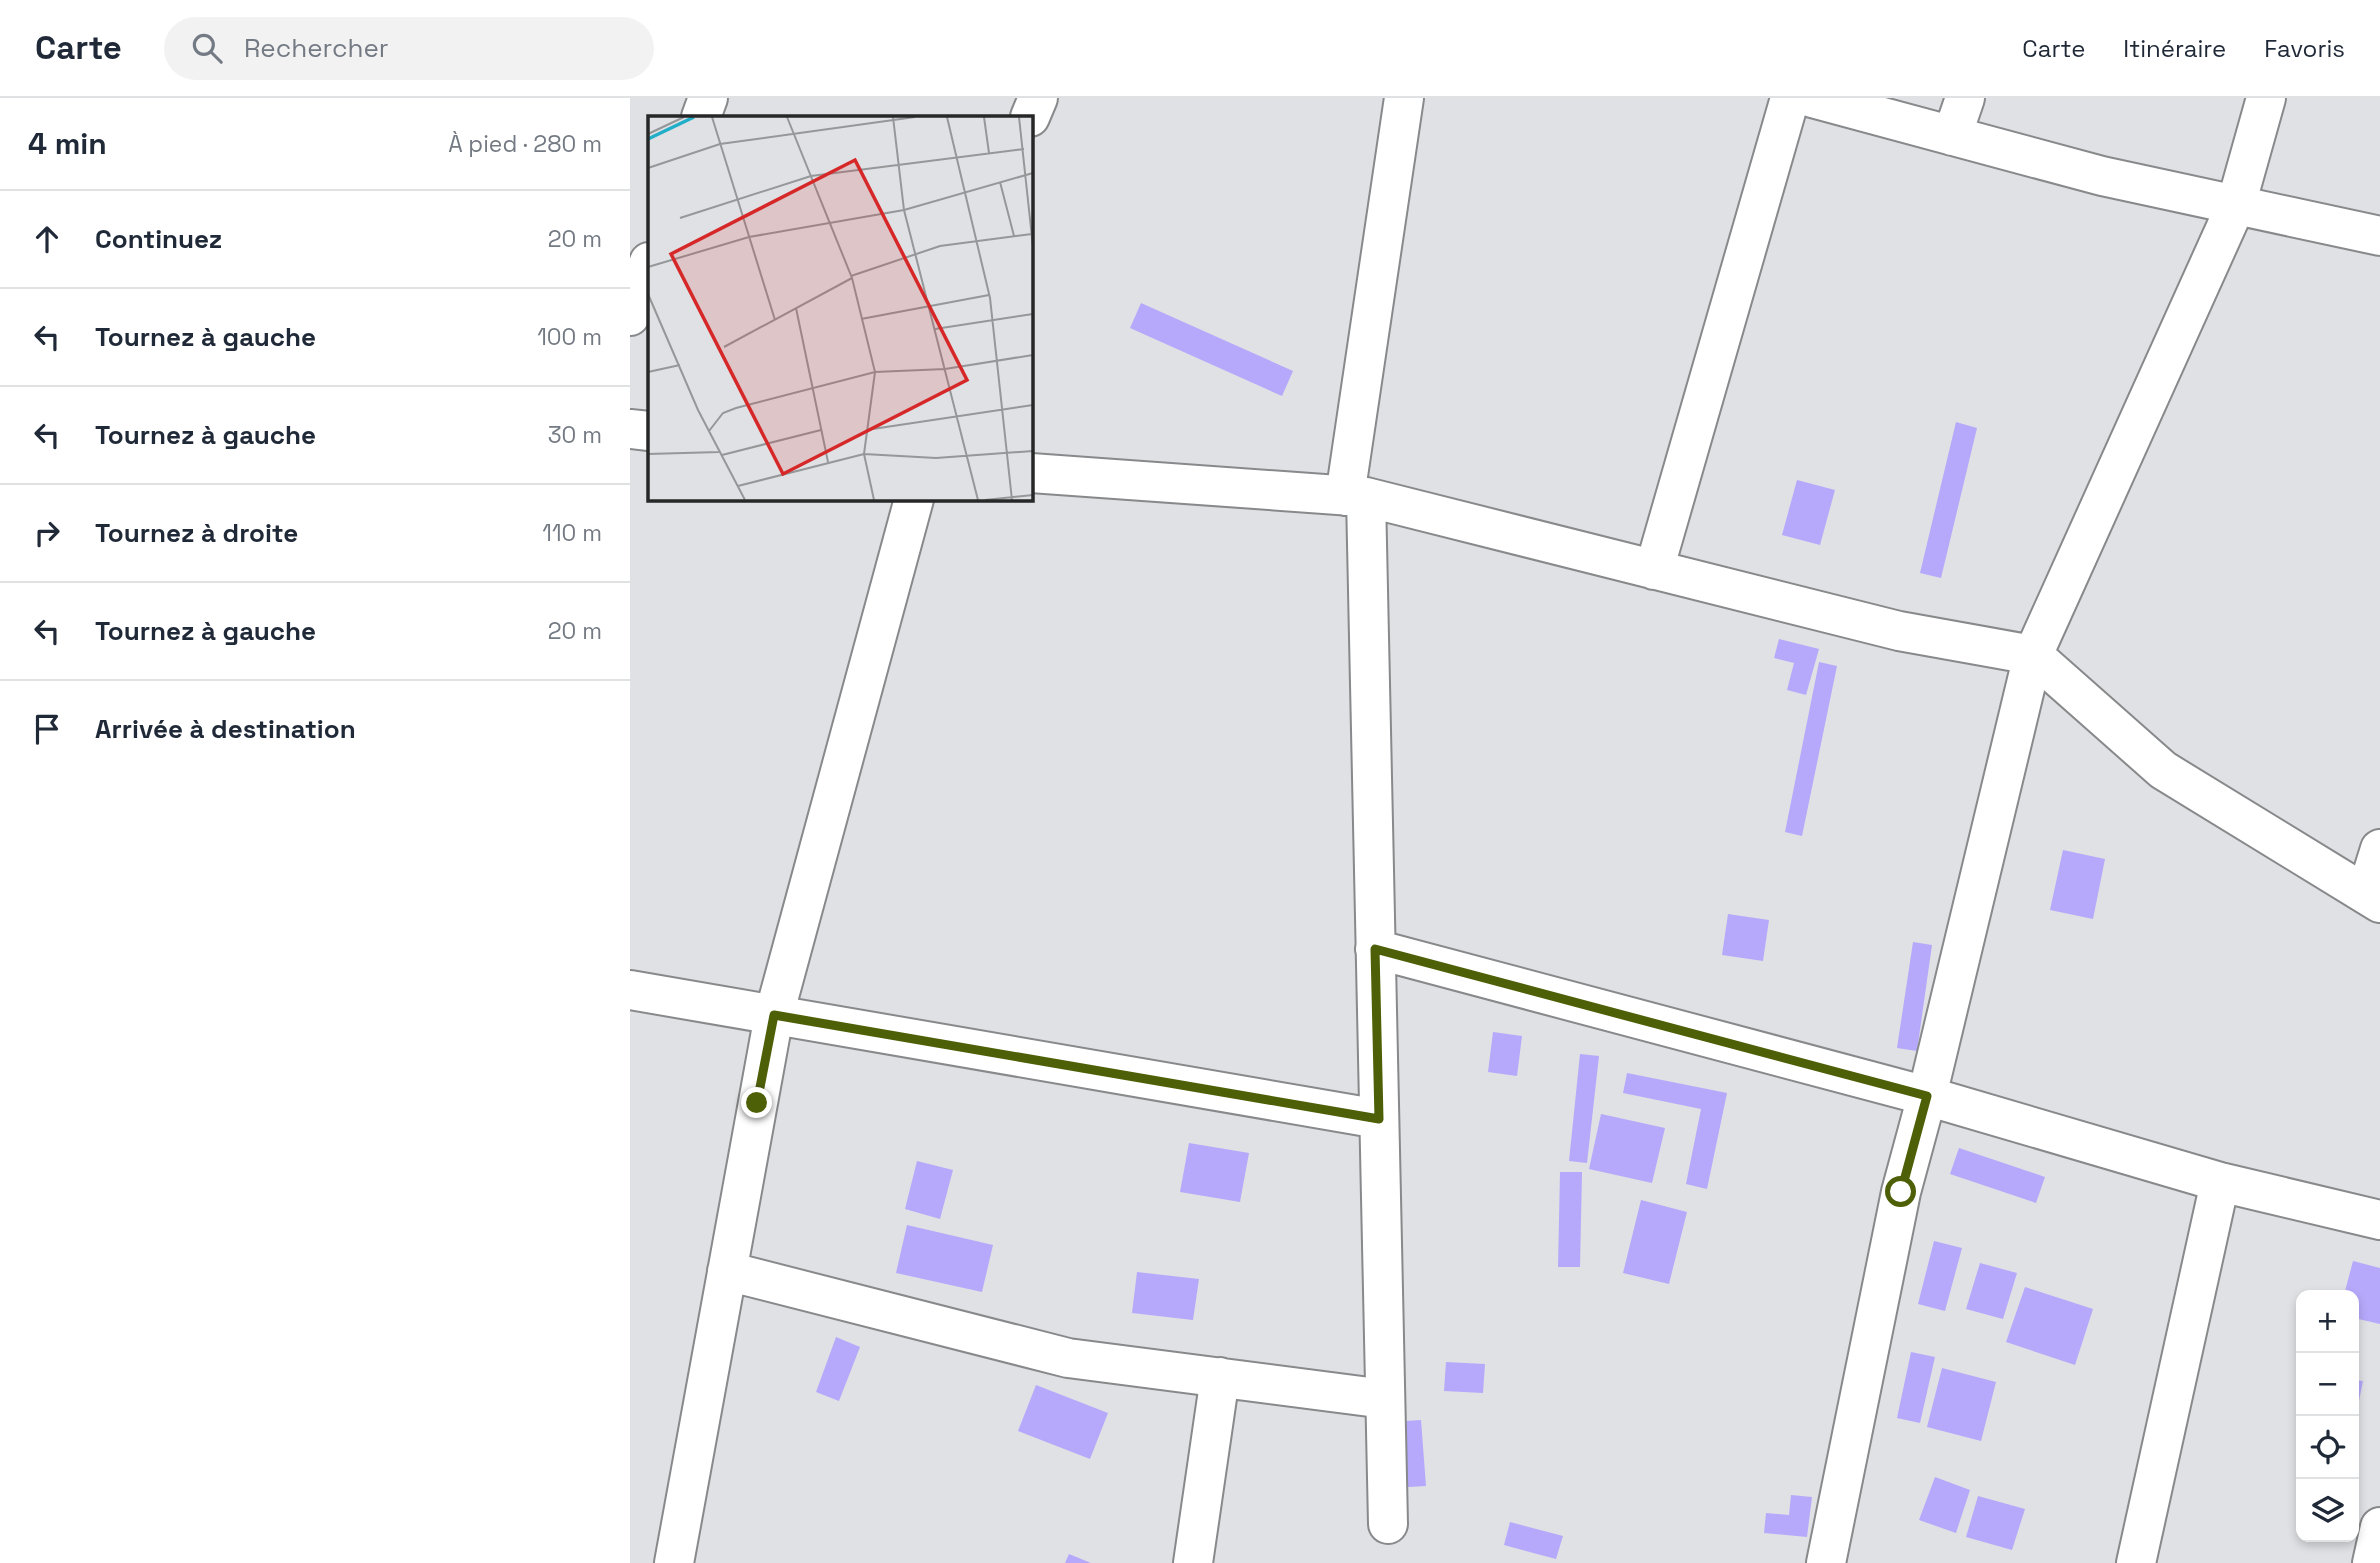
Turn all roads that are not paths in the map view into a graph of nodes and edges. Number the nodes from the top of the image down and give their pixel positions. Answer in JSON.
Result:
{"nodes":[{"id":1,"x":708,"y":98,"type":"edge"},
{"id":2,"x":1038,"y":98,"type":"edge"},
{"id":3,"x":1404,"y":98,"type":"edge"},
{"id":4,"x":1790,"y":98,"type":"edge"},
{"id":5,"x":1812,"y":98,"type":"edge"},
{"id":6,"x":1965,"y":98,"type":"edge"},
{"id":7,"x":2266,"y":98,"type":"edge"},
{"id":8,"x":701,"y":116,"type":"edge"},
{"id":9,"x":1030,"y":116,"type":"edge"},
{"id":10,"x":1952,"y":136,"type":"junction"},
{"id":11,"x":2236,"y":205,"type":"junction"},
{"id":12,"x":2380,"y":236,"type":"edge"},
{"id":13,"x":648,"y":265,"type":"edge"},
{"id":14,"x":630,"y":316,"type":"edge"},
{"id":15,"x":630,"y":429,"type":"edge"},
{"id":16,"x":648,"y":431,"type":"edge"},
{"id":17,"x":1032,"y":473,"type":"edge"},
{"id":18,"x":1355,"y":497,"type":"junction"},
{"id":19,"x":914,"y":500,"type":"edge"},
{"id":20,"x":1654,"y":570,"type":"junction"},
{"id":21,"x":2033,"y":655,"type":"junction"},
{"id":22,"x":2380,"y":849,"type":"edge"},
{"id":23,"x":2373,"y":899,"type":"edge"},
{"id":24,"x":1375,"y":949,"type":"junction"},
{"id":25,"x":630,"y":990,"type":"edge"},
{"id":26,"x":774,"y":1015,"type":"junction"},
{"id":27,"x":1927,"y":1096,"type":"junction"},
{"id":28,"x":1379,"y":1119,"type":"junction"},
{"id":29,"x":2220,"y":1182,"type":"junction"},
{"id":30,"x":2380,"y":1220,"type":"edge"},
{"id":31,"x":727,"y":1271,"type":"junction"},
{"id":32,"x":1220,"y":1377,"type":"junction"},
{"id":33,"x":1385,"y":1399,"type":"junction"},
{"id":34,"x":1388,"y":1524,"type":"dead end"},
{"id":35,"x":2380,"y":1527,"type":"edge"},
{"id":36,"x":674,"y":1563,"type":"edge"},
{"id":37,"x":1193,"y":1563,"type":"edge"},
{"id":38,"x":1826,"y":1563,"type":"edge"},
{"id":39,"x":2136,"y":1563,"type":"edge"},
{"id":40,"x":2371,"y":1563,"type":"edge"}],
"edges":[{"from":1,"to":8,"type":"street"},
{"from":2,"to":9,"type":"street"},
{"from":3,"to":18,"type":"street"},
{"from":4,"to":20,"type":"street"},
{"from":5,"to":10,"type":"street"},
{"from":6,"to":10,"type":"street"},
{"from":7,"to":11,"type":"street"},
{"from":10,"to":11,"type":"street"},
{"from":11,"to":12,"type":"street"},
{"from":11,"to":21,"type":"street"},
{"from":13,"to":14,"type":"street"},
{"from":15,"to":16,"type":"street"},
{"from":17,"to":18,"type":"street"},
{"from":18,"to":20,"type":"street"},
{"from":18,"to":24,"type":"street"},
{"from":19,"to":26,"type":"street"},
{"from":20,"to":21,"type":"street"},
{"from":21,"to":23,"type":"street"},
{"from":21,"to":27,"type":"street"},
{"from":22,"to":23,"type":"street"},
{"from":24,"to":27,"type":"street"},
{"from":24,"to":28,"type":"street"},
{"from":25,"to":26,"type":"street"},
{"from":26,"to":28,"type":"street"},
{"from":26,"to":31,"type":"street"},
{"from":27,"to":29,"type":"street"},
{"from":27,"to":38,"type":"street"},
{"from":28,"to":33,"type":"street"},
{"from":29,"to":30,"type":"street"},
{"from":29,"to":39,"type":"street"},
{"from":31,"to":32,"type":"street"},
{"from":31,"to":36,"type":"street"},
{"from":32,"to":33,"type":"street"},
{"from":32,"to":37,"type":"street"},
{"from":33,"to":34,"type":"street"},
{"from":35,"to":40,"type":"street"}]}
